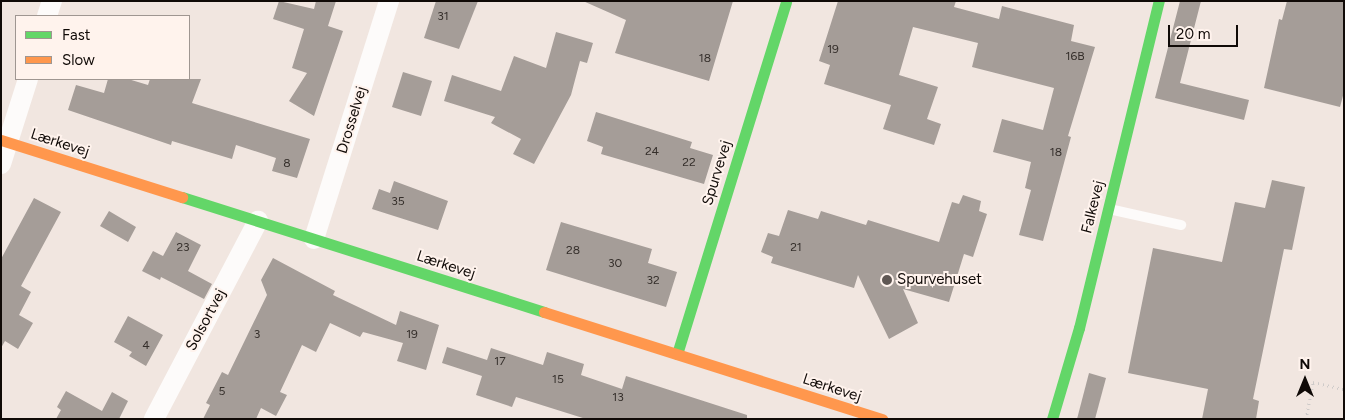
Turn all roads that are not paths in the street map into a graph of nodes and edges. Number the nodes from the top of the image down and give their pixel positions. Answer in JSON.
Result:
{"nodes":[{"id":1,"x":52,"y":1,"type":"edge"},
{"id":2,"x":389,"y":1,"type":"edge"},
{"id":3,"x":786,"y":1,"type":"edge"},
{"id":4,"x":1159,"y":1,"type":"edge"},
{"id":5,"x":48,"y":15,"type":"edge"},
{"id":6,"x":28,"y":80,"type":"edge"},
{"id":7,"x":5,"y":141,"type":"edge"},
{"id":8,"x":1,"y":164,"type":"edge"},
{"id":9,"x":1108,"y":209,"type":"junction"},
{"id":10,"x":258,"y":221,"type":"junction"},
{"id":11,"x":1181,"y":225,"type":"dead end"},
{"id":12,"x":314,"y":239,"type":"junction"},
{"id":13,"x":677,"y":354,"type":"junction"},
{"id":14,"x":862,"y":416,"type":"edge"},
{"id":15,"x":154,"y":419,"type":"edge"},
{"id":16,"x":882,"y":419,"type":"edge"},
{"id":17,"x":1052,"y":419,"type":"edge"}],
"edges":[{"from":1,"to":5,"type":"street"},
{"from":2,"to":12,"type":"street","name":"Drosselvej"},
{"from":3,"to":13,"type":"street","name":"Spurvevej"},
{"from":4,"to":9,"type":"street","name":"Falkevej"},
{"from":6,"to":7,"type":"street"},
{"from":7,"to":8,"type":"street"},
{"from":7,"to":10,"type":"street","name":"Lærkevej"},
{"from":9,"to":11,"type":"lane"},
{"from":9,"to":17,"type":"street","name":"Falkevej"},
{"from":10,"to":12,"type":"street","name":"Lærkevej"},
{"from":10,"to":15,"type":"street","name":"Solsortvej"},
{"from":12,"to":13,"type":"street","name":"Lærkevej"},
{"from":13,"to":14,"type":"street","name":"Lærkevej"},
{"from":14,"to":16,"type":"street","name":"Lærkevej"}]}
